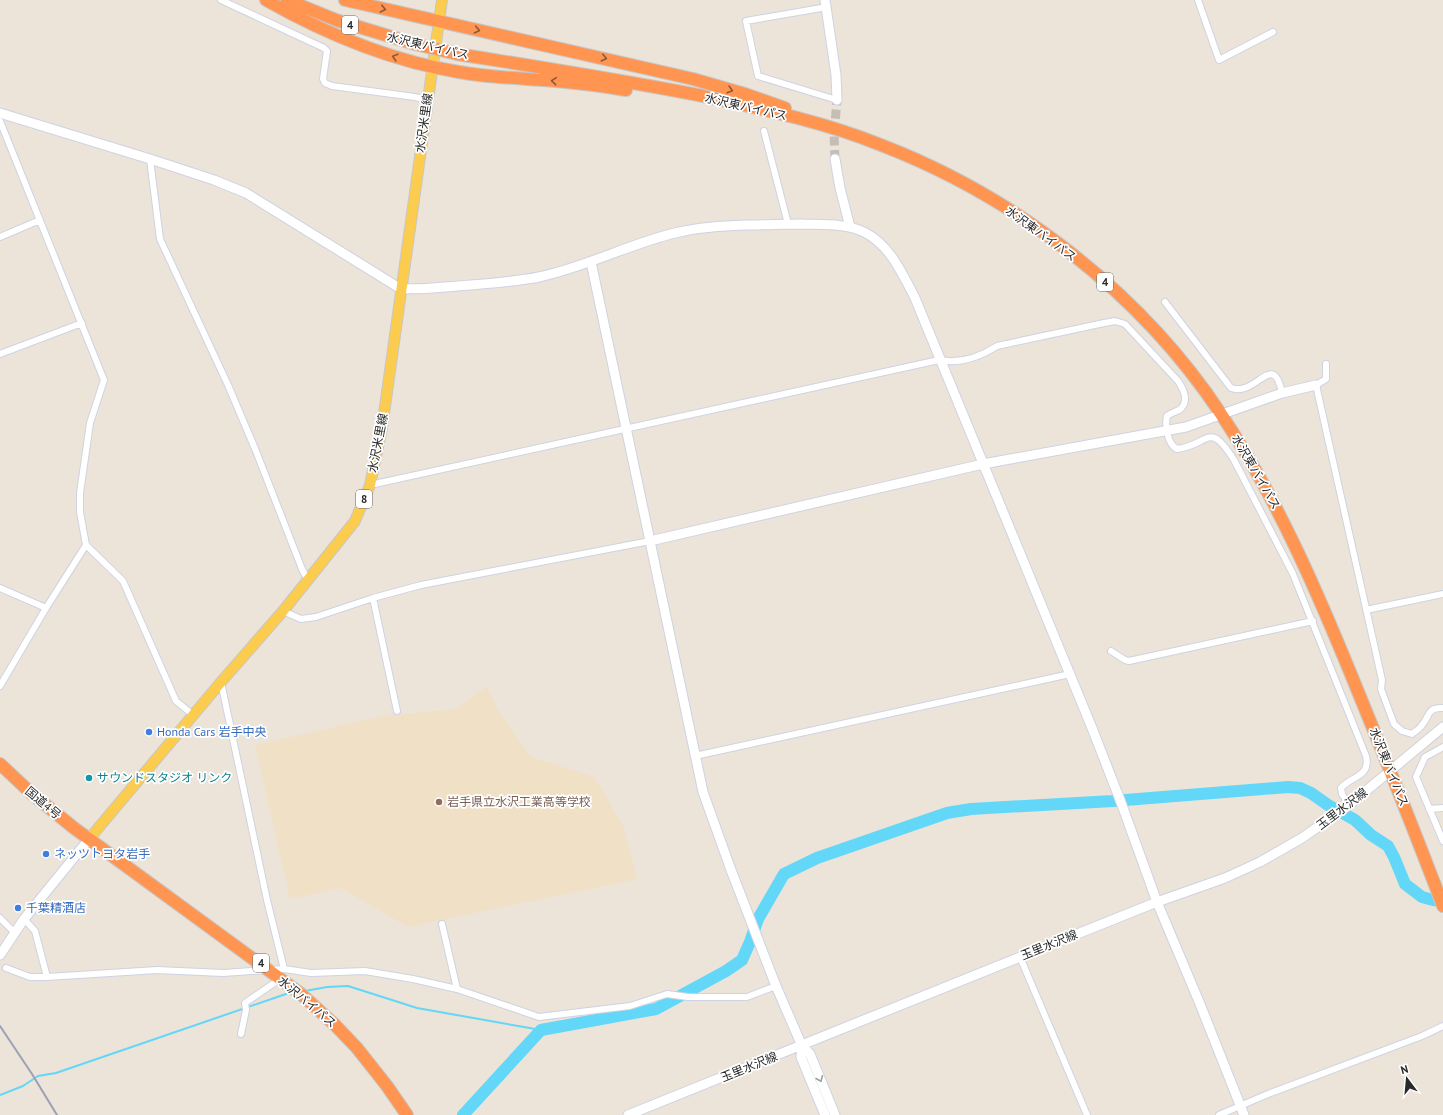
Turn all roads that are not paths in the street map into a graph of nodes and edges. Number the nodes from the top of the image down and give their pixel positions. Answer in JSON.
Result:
{"nodes":[{"id":1,"x":221,"y":0,"type":"edge"},
{"id":2,"x":266,"y":0,"type":"edge"},
{"id":3,"x":287,"y":0,"type":"edge"},
{"id":4,"x":345,"y":0,"type":"edge"},
{"id":5,"x":442,"y":0,"type":"edge"},
{"id":6,"x":1198,"y":0,"type":"edge"},
{"id":7,"x":826,"y":3,"type":"edge"},
{"id":8,"x":439,"y":21,"type":"junction"},
{"id":9,"x":1273,"y":32,"type":"dead end"},
{"id":10,"x":433,"y":68,"type":"junction"},
{"id":11,"x":427,"y":100,"type":"junction"},
{"id":12,"x":837,"y":100,"type":"joint"},
{"id":13,"x":732,"y":102,"type":"junction"},
{"id":14,"x":0,"y":113,"type":"edge"},
{"id":15,"x":0,"y":121,"type":"edge"},
{"id":16,"x":764,"y":131,"type":"dead end"},
{"id":17,"x":880,"y":144,"type":"junction"},
{"id":18,"x":835,"y":158,"type":"tunnel mouth"},
{"id":19,"x":150,"y":159,"type":"junction"},
{"id":20,"x":40,"y":220,"type":"junction"},
{"id":21,"x":788,"y":224,"type":"junction"},
{"id":22,"x":850,"y":227,"type":"junction"},
{"id":23,"x":0,"y":237,"type":"edge"},
{"id":24,"x":591,"y":262,"type":"junction"},
{"id":25,"x":401,"y":289,"type":"junction"},
{"id":26,"x":1165,"y":302,"type":"dead end"},
{"id":27,"x":82,"y":323,"type":"junction"},
{"id":28,"x":0,"y":354,"type":"edge"},
{"id":29,"x":939,"y":360,"type":"junction"},
{"id":30,"x":1326,"y":364,"type":"dead end"},
{"id":31,"x":1316,"y":385,"type":"junction"},
{"id":32,"x":1282,"y":393,"type":"junction"},
{"id":33,"x":1221,"y":414,"type":"junction"},
{"id":34,"x":626,"y":429,"type":"junction"},
{"id":35,"x":1168,"y":431,"type":"junction"},
{"id":36,"x":983,"y":464,"type":"junction"},
{"id":37,"x":370,"y":485,"type":"junction"},
{"id":38,"x":650,"y":541,"type":"junction"},
{"id":39,"x":86,"y":545,"type":"junction"},
{"id":40,"x":308,"y":580,"type":"junction"},
{"id":41,"x":0,"y":588,"type":"edge"},
{"id":42,"x":1443,"y":594,"type":"edge"},
{"id":43,"x":373,"y":598,"type":"junction"},
{"id":44,"x":46,"y":608,"type":"junction"},
{"id":45,"x":1366,"y":610,"type":"junction"},
{"id":46,"x":283,"y":611,"type":"junction"},
{"id":47,"x":1312,"y":621,"type":"junction"},
{"id":48,"x":1110,"y":651,"type":"dead end"},
{"id":49,"x":1070,"y":674,"type":"junction"},
{"id":50,"x":221,"y":682,"type":"junction"},
{"id":51,"x":0,"y":686,"type":"edge"},
{"id":52,"x":1443,"y":708,"type":"edge"},
{"id":53,"x":397,"y":711,"type":"dead end"},
{"id":54,"x":193,"y":715,"type":"junction"},
{"id":55,"x":1443,"y":728,"type":"edge"},
{"id":56,"x":1443,"y":747,"type":"edge"},
{"id":57,"x":695,"y":756,"type":"junction"},
{"id":58,"x":0,"y":764,"type":"edge"},
{"id":59,"x":1390,"y":771,"type":"junction"},
{"id":60,"x":1350,"y":805,"type":"junction"},
{"id":61,"x":1443,"y":808,"type":"edge"},
{"id":62,"x":1429,"y":809,"type":"junction"},
{"id":63,"x":89,"y":839,"type":"junction"},
{"id":64,"x":1443,"y":841,"type":"edge"},
{"id":65,"x":1157,"y":902,"type":"junction"},
{"id":66,"x":1443,"y":906,"type":"edge"},
{"id":67,"x":0,"y":918,"type":"edge"},
{"id":68,"x":24,"y":919,"type":"junction"},
{"id":69,"x":442,"y":924,"type":"dead end"},
{"id":70,"x":14,"y":932,"type":"junction"},
{"id":71,"x":0,"y":955,"type":"edge"},
{"id":72,"x":1020,"y":957,"type":"junction"},
{"id":73,"x":6,"y":968,"type":"dead end"},
{"id":74,"x":270,"y":970,"type":"junction"},
{"id":75,"x":282,"y":974,"type":"junction"},
{"id":76,"x":47,"y":977,"type":"junction"},
{"id":77,"x":776,"y":986,"type":"junction"},
{"id":78,"x":457,"y":989,"type":"junction"},
{"id":79,"x":1443,"y":1026,"type":"edge"},
{"id":80,"x":240,"y":1034,"type":"dead end"},
{"id":81,"x":802,"y":1046,"type":"junction"},
{"id":82,"x":1241,"y":1106,"type":"junction"},
{"id":83,"x":407,"y":1115,"type":"edge"},
{"id":84,"x":630,"y":1115,"type":"edge"},
{"id":85,"x":825,"y":1115,"type":"edge"},
{"id":86,"x":835,"y":1115,"type":"edge"},
{"id":87,"x":1087,"y":1115,"type":"edge"},
{"id":88,"x":1219,"y":1115,"type":"edge"},
{"id":89,"x":1244,"y":1115,"type":"edge"}],
"edges":[{"from":1,"to":11,"type":"street"},
{"from":10,"to":2,"type":"highway","one_way":true},
{"from":3,"to":13,"type":"highway","name":"水沢東バイパス","number":"4","bridge":true},
{"from":4,"to":8,"type":"highway","one_way":true},
{"from":5,"to":8,"type":"main road","name":"水沢米里線","number":"8"},
{"from":6,"to":9,"type":"street"},
{"from":7,"to":12,"type":"street"},
{"from":7,"to":12,"type":"street"},
{"from":8,"to":10,"type":"main road","name":"水沢米里線","number":"8"},
{"from":8,"to":17,"type":"highway","one_way":true},
{"from":10,"to":11,"type":"main road","name":"水沢米里線","number":"8"},
{"from":13,"to":10,"type":"highway","one_way":true},
{"from":11,"to":25,"type":"main road","name":"水沢米里線","number":"8"},
{"from":13,"to":17,"type":"highway","name":"水沢東バイパス","number":"4"},
{"from":14,"to":19,"type":"street"},
{"from":15,"to":20,"type":"street"},
{"from":16,"to":21,"type":"street"},
{"from":17,"to":33,"type":"highway","name":"水沢東バイパス","number":"4"},
{"from":18,"to":22,"type":"street"},
{"from":19,"to":25,"type":"street"},
{"from":19,"to":40,"type":"street"},
{"from":20,"to":23,"type":"street"},
{"from":20,"to":27,"type":"street"},
{"from":21,"to":22,"type":"street"},
{"from":21,"to":24,"type":"street"},
{"from":22,"to":29,"type":"street"},
{"from":24,"to":25,"type":"street"},
{"from":24,"to":34,"type":"street"},
{"from":25,"to":37,"type":"main road","name":"水沢米里線","number":"8"},
{"from":26,"to":32,"type":"street"},
{"from":27,"to":28,"type":"street"},
{"from":27,"to":39,"type":"street"},
{"from":29,"to":34,"type":"street"},
{"from":29,"to":35,"type":"street"},
{"from":29,"to":36,"type":"street"},
{"from":30,"to":31,"type":"street"},
{"from":31,"to":32,"type":"street"},
{"from":31,"to":45,"type":"street"},
{"from":32,"to":33,"type":"street"},
{"from":33,"to":35,"type":"street"},
{"from":33,"to":59,"type":"highway","name":"水沢東バイパス","number":"4"},
{"from":34,"to":37,"type":"street"},
{"from":34,"to":38,"type":"street"},
{"from":35,"to":36,"type":"street"},
{"from":35,"to":47,"type":"street"},
{"from":36,"to":38,"type":"street"},
{"from":36,"to":49,"type":"street"},
{"from":37,"to":40,"type":"main road","name":"水沢米里線","number":"8"},
{"from":38,"to":43,"type":"street"},
{"from":38,"to":57,"type":"street"},
{"from":39,"to":44,"type":"street"},
{"from":39,"to":54,"type":"street"},
{"from":40,"to":46,"type":"main road","name":"水沢米里線","number":"8"},
{"from":41,"to":44,"type":"street"},
{"from":42,"to":45,"type":"street"},
{"from":43,"to":46,"type":"street"},
{"from":43,"to":53,"type":"street"},
{"from":44,"to":51,"type":"street"},
{"from":45,"to":52,"type":"street"},
{"from":46,"to":50,"type":"main road","name":"水沢米里線","number":"8"},
{"from":47,"to":48,"type":"street"},
{"from":47,"to":60,"type":"street"},
{"from":49,"to":57,"type":"street"},
{"from":49,"to":65,"type":"street"},
{"from":50,"to":54,"type":"main road","name":"水沢米里線","number":"8"},
{"from":50,"to":75,"type":"street"},
{"from":54,"to":63,"type":"main road","name":"水沢米里線","number":"8"},
{"from":55,"to":59,"type":"street","name":"玉里水沢線"},
{"from":56,"to":62,"type":"street"},
{"from":57,"to":77,"type":"street"},
{"from":58,"to":63,"type":"highway","name":"国道4号","number":"4"},
{"from":59,"to":60,"type":"street","name":"玉里水沢線"},
{"from":59,"to":66,"type":"highway","name":"水沢東バイパス","number":"4"},
{"from":60,"to":65,"type":"street","name":"玉里水沢線"},
{"from":61,"to":62,"type":"street"},
{"from":62,"to":64,"type":"street"},
{"from":63,"to":68,"type":"street"},
{"from":63,"to":74,"type":"highway","name":"水沢バイパス","number":"4"},
{"from":65,"to":72,"type":"street","name":"玉里水沢線"},
{"from":65,"to":82,"type":"street"},
{"from":67,"to":70,"type":"street"},
{"from":68,"to":70,"type":"street"},
{"from":68,"to":76,"type":"street"},
{"from":69,"to":78,"type":"street"},
{"from":70,"to":71,"type":"street"},
{"from":72,"to":81,"type":"street","name":"玉里水沢線"},
{"from":72,"to":87,"type":"street"},
{"from":73,"to":76,"type":"street"},
{"from":74,"to":75,"type":"highway","name":"水沢バイパス","number":"4"},
{"from":74,"to":76,"type":"street"},
{"from":75,"to":78,"type":"street"},
{"from":75,"to":80,"type":"street"},
{"from":75,"to":83,"type":"highway","name":"水沢バイパス","number":"4"},
{"from":77,"to":78,"type":"street"},
{"from":77,"to":81,"type":"street"},
{"from":79,"to":82,"type":"street"},
{"from":81,"to":84,"type":"street","name":"玉里水沢線"},
{"from":81,"to":85,"type":"street"},
{"from":81,"to":86,"type":"street","one_way":true},
{"from":82,"to":88,"type":"street"},
{"from":82,"to":89,"type":"street"}]}
